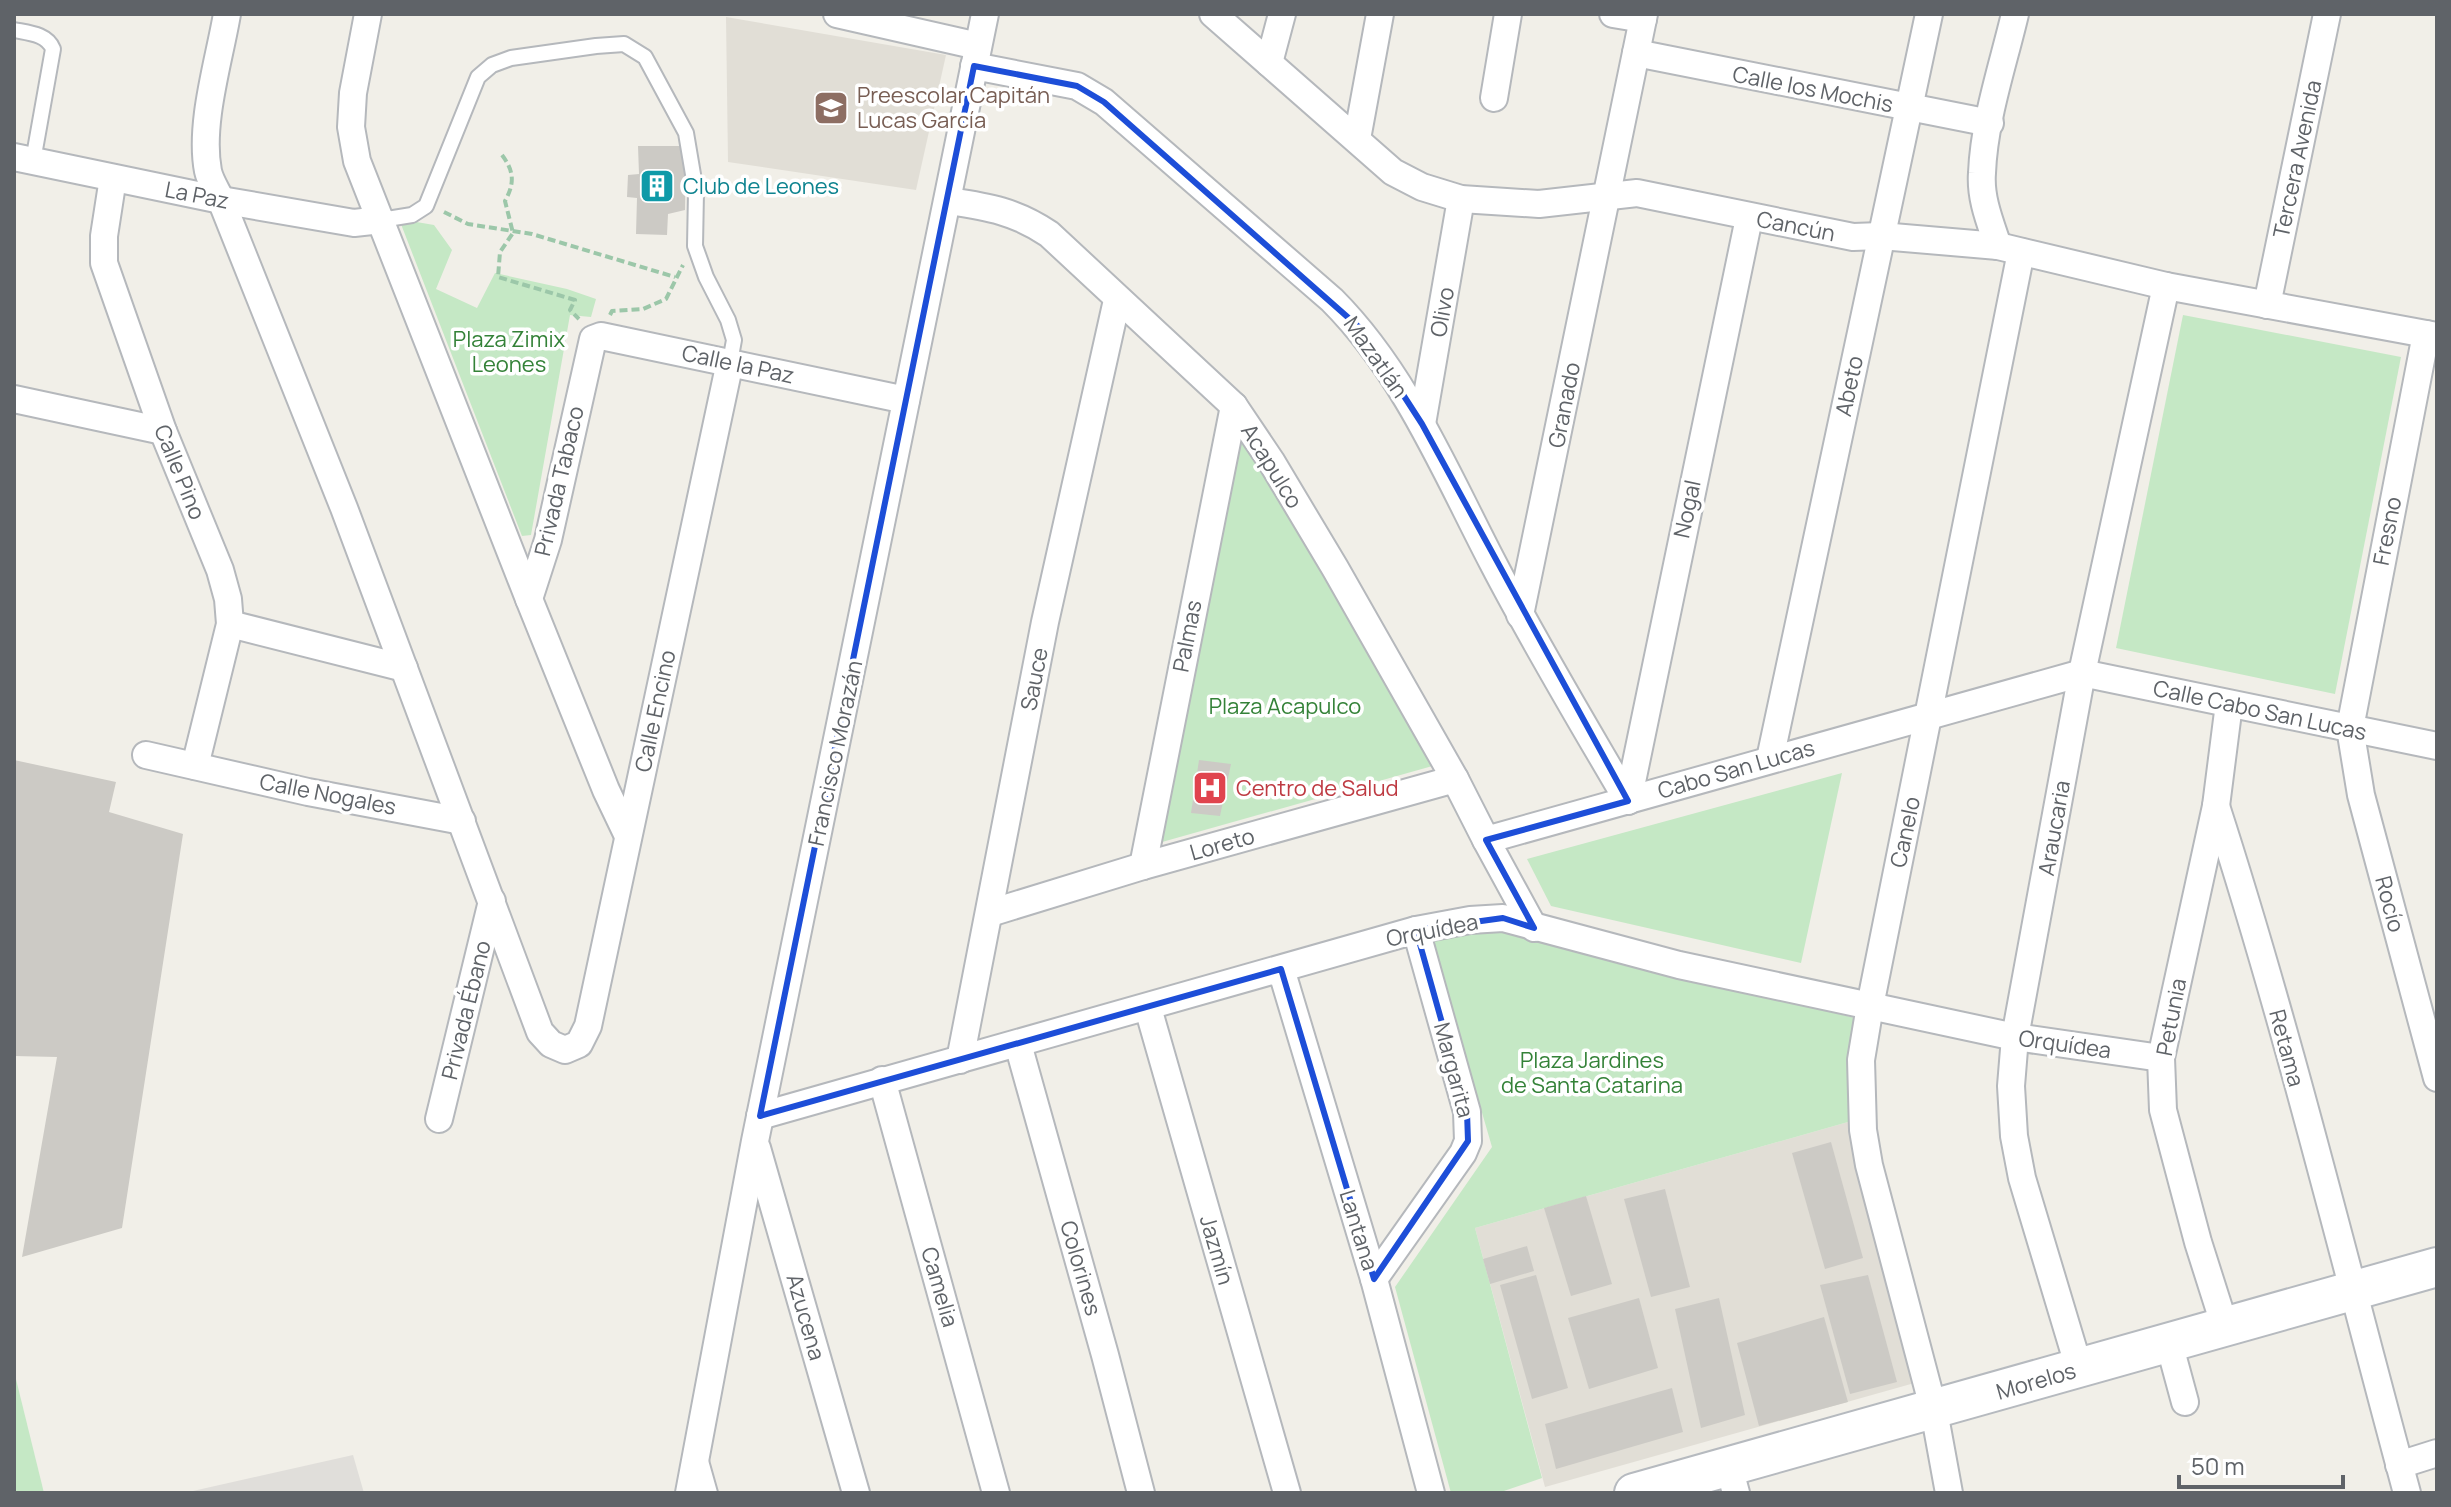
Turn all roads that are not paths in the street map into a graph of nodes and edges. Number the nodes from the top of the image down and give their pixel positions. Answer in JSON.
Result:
{"nodes":[{"id":1,"x":227,"y":14,"type":"edge"},
{"id":2,"x":368,"y":14,"type":"edge"},
{"id":3,"x":837,"y":14,"type":"edge"},
{"id":4,"x":985,"y":14,"type":"edge"},
{"id":5,"x":1213,"y":14,"type":"edge"},
{"id":6,"x":1282,"y":14,"type":"edge"},
{"id":7,"x":1380,"y":14,"type":"edge"},
{"id":8,"x":1508,"y":14,"type":"edge"},
{"id":9,"x":1613,"y":14,"type":"edge"},
{"id":10,"x":1929,"y":14,"type":"edge"},
{"id":11,"x":2015,"y":14,"type":"edge"},
{"id":12,"x":2327,"y":14,"type":"edge"},
{"id":13,"x":1643,"y":16,"type":"edge"},
{"id":14,"x":864,"y":17,"type":"edge"},
{"id":15,"x":14,"y":30,"type":"edge"},
{"id":16,"x":1636,"y":53,"type":"junction"},
{"id":17,"x":976,"y":56,"type":"junction"},
{"id":18,"x":1269,"y":63,"type":"junction"},
{"id":19,"x":1494,"y":98,"type":"dead end"},
{"id":20,"x":1908,"y":108,"type":"junction"},
{"id":21,"x":1990,"y":123,"type":"junction"},
{"id":22,"x":1357,"y":139,"type":"junction"},
{"id":23,"x":23,"y":159,"type":"edge"},
{"id":24,"x":113,"y":178,"type":"junction"},
{"id":25,"x":1606,"y":195,"type":"junction"},
{"id":26,"x":1461,"y":199,"type":"junction"},
{"id":27,"x":221,"y":200,"type":"junction"},
{"id":28,"x":949,"y":201,"type":"junction"},
{"id":29,"x":1749,"y":218,"type":"junction"},
{"id":30,"x":381,"y":220,"type":"junction"},
{"id":31,"x":1881,"y":236,"type":"junction"},
{"id":32,"x":2009,"y":249,"type":"junction"},
{"id":33,"x":2166,"y":286,"type":"junction"},
{"id":34,"x":1117,"y":300,"type":"junction"},
{"id":35,"x":2267,"y":305,"type":"junction"},
{"id":36,"x":2432,"y":335,"type":"edge"},
{"id":37,"x":586,"y":362,"type":"joint"},
{"id":38,"x":730,"y":362,"type":"junction"},
{"id":39,"x":14,"y":399,"type":"edge"},
{"id":40,"x":906,"y":400,"type":"junction"},
{"id":41,"x":1234,"y":406,"type":"junction"},
{"id":42,"x":1422,"y":424,"type":"junction"},
{"id":43,"x":163,"y":431,"type":"junction"},
{"id":44,"x":529,"y":599,"type":"junction"},
{"id":45,"x":1520,"y":615,"type":"junction"},
{"id":46,"x":230,"y":624,"type":"junction"},
{"id":47,"x":404,"y":668,"type":"junction"},
{"id":48,"x":2082,"y":673,"type":"junction"},
{"id":49,"x":2229,"y":704,"type":"junction"},
{"id":50,"x":1929,"y":715,"type":"junction"},
{"id":51,"x":2350,"y":728,"type":"junction"},
{"id":52,"x":2437,"y":746,"type":"edge"},
{"id":53,"x":146,"y":755,"type":"dead end"},
{"id":54,"x":1770,"y":759,"type":"junction"},
{"id":55,"x":195,"y":766,"type":"junction"},
{"id":56,"x":1455,"y":779,"type":"junction"},
{"id":57,"x":1628,"y":801,"type":"junction"},
{"id":58,"x":2216,"y":806,"type":"junction"},
{"id":59,"x":462,"y":821,"type":"junction"},
{"id":60,"x":628,"y":836,"type":"junction"},
{"id":61,"x":1486,"y":840,"type":"junction"},
{"id":62,"x":1143,"y":866,"type":"junction"},
{"id":63,"x":492,"y":901,"type":"junction"},
{"id":64,"x":990,"y":913,"type":"junction"},
{"id":65,"x":1534,"y":928,"type":"junction"},
{"id":66,"x":1416,"y":930,"type":"junction"},
{"id":67,"x":1281,"y":969,"type":"junction"},
{"id":68,"x":1870,"y":1006,"type":"junction"},
{"id":69,"x":1148,"y":1008,"type":"junction"},
{"id":70,"x":2015,"y":1037,"type":"junction"},
{"id":71,"x":1018,"y":1044,"type":"junction"},
{"id":72,"x":2161,"y":1058,"type":"junction"},
{"id":73,"x":960,"y":1060,"type":"junction"},
{"id":74,"x":2437,"y":1078,"type":"edge"},
{"id":75,"x":882,"y":1080,"type":"junction"},
{"id":76,"x":439,"y":1119,"type":"dead end"},
{"id":77,"x":758,"y":1128,"type":"junction"},
{"id":78,"x":2437,"y":1267,"type":"edge"},
{"id":79,"x":1374,"y":1279,"type":"junction"},
{"id":80,"x":2355,"y":1291,"type":"junction"},
{"id":81,"x":2225,"y":1327,"type":"junction"},
{"id":82,"x":2169,"y":1343,"type":"junction"},
{"id":83,"x":2079,"y":1368,"type":"junction"},
{"id":84,"x":2185,"y":1402,"type":"dead end"},
{"id":85,"x":1934,"y":1411,"type":"junction"},
{"id":86,"x":698,"y":1449,"type":"junction"},
{"id":87,"x":2437,"y":1453,"type":"edge"},
{"id":88,"x":2399,"y":1465,"type":"junction"},
{"id":89,"x":1732,"y":1480,"type":"edge"},
{"id":90,"x":689,"y":1493,"type":"edge"},
{"id":91,"x":710,"y":1493,"type":"edge"},
{"id":92,"x":856,"y":1493,"type":"edge"},
{"id":93,"x":996,"y":1493,"type":"edge"},
{"id":94,"x":1141,"y":1493,"type":"edge"},
{"id":95,"x":1287,"y":1493,"type":"edge"},
{"id":96,"x":1431,"y":1493,"type":"edge"},
{"id":97,"x":1634,"y":1493,"type":"edge"},
{"id":98,"x":1949,"y":1493,"type":"edge"},
{"id":99,"x":2407,"y":1493,"type":"edge"}],
"edges":[{"from":1,"to":27,"type":"street"},
{"from":2,"to":30,"type":"street"},
{"from":3,"to":14,"type":"street","name":"Mazatlán"},
{"from":4,"to":17,"type":"street","name":"Francisco Morazán"},
{"from":5,"to":18,"type":"street","name":"Cancún"},
{"from":6,"to":18,"type":"street"},
{"from":7,"to":22,"type":"street"},
{"from":8,"to":19,"type":"street"},
{"from":9,"to":13,"type":"street"},
{"from":10,"to":20,"type":"street","name":"Abeto"},
{"from":11,"to":21,"type":"street"},
{"from":12,"to":35,"type":"street","name":"Tercera Avenida"},
{"from":13,"to":16,"type":"street","name":"Granado"},
{"from":14,"to":17,"type":"street","name":"Mazatlán"},
{"from":15,"to":23,"type":"lane"},
{"from":16,"to":20,"type":"street","name":"Calle los Mochis"},
{"from":16,"to":25,"type":"street","name":"Granado"},
{"from":17,"to":28,"type":"street","name":"Francisco Morazán"},
{"from":17,"to":42,"type":"street","name":"Mazatlán"},
{"from":18,"to":22,"type":"street","name":"Cancún"},
{"from":20,"to":21,"type":"street","name":"Calle los Mochis"},
{"from":20,"to":31,"type":"street","name":"Abeto"},
{"from":21,"to":32,"type":"street"},
{"from":22,"to":26,"type":"street","name":"Cancún"},
{"from":23,"to":24,"type":"street","name":"La Paz"},
{"from":24,"to":27,"type":"street","name":"La Paz"},
{"from":24,"to":43,"type":"street","name":"Calle Pino"},
{"from":25,"to":26,"type":"street","name":"Cancún"},
{"from":25,"to":29,"type":"street","name":"Cancún"},
{"from":25,"to":45,"type":"street","name":"Granado"},
{"from":26,"to":42,"type":"street","name":"Olivo"},
{"from":27,"to":30,"type":"street","name":"La Paz"},
{"from":27,"to":47,"type":"street"},
{"from":28,"to":34,"type":"street","name":"Acapulco"},
{"from":28,"to":40,"type":"street","name":"Francisco Morazán"},
{"from":29,"to":31,"type":"street","name":"Cancún"},
{"from":29,"to":57,"type":"street","name":"Nogal"},
{"from":30,"to":38,"type":"lane"},
{"from":30,"to":44,"type":"street"},
{"from":31,"to":32,"type":"street","name":"Cancún"},
{"from":31,"to":54,"type":"street","name":"Abeto"},
{"from":32,"to":33,"type":"street","name":"Cancún"},
{"from":32,"to":50,"type":"street","name":"Canelo"},
{"from":33,"to":35,"type":"street","name":"Cancún"},
{"from":33,"to":48,"type":"street","name":"Araucaria"},
{"from":34,"to":41,"type":"street","name":"Acapulco"},
{"from":34,"to":64,"type":"street","name":"Sauce"},
{"from":35,"to":36,"type":"street","name":"Cancún"},
{"from":36,"to":51,"type":"street","name":"Fresno"},
{"from":37,"to":38,"type":"street","name":"Calle la Paz"},
{"from":37,"to":44,"type":"street","name":"Privada Tabaco"},
{"from":38,"to":40,"type":"street","name":"Calle la Paz"},
{"from":38,"to":60,"type":"street","name":"Calle Encino"},
{"from":39,"to":43,"type":"street"},
{"from":40,"to":77,"type":"street","name":"Francisco Morazán"},
{"from":41,"to":56,"type":"street","name":"Acapulco"},
{"from":41,"to":62,"type":"street","name":"Palmas"},
{"from":42,"to":45,"type":"street","name":"Mazatlán"},
{"from":43,"to":46,"type":"street","name":"Calle Pino"},
{"from":44,"to":60,"type":"street"},
{"from":45,"to":57,"type":"street","name":"Mazatlán"},
{"from":46,"to":47,"type":"street"},
{"from":46,"to":55,"type":"street","name":"Calle Pino"},
{"from":47,"to":59,"type":"street"},
{"from":48,"to":49,"type":"street","name":"Calle Cabo San Lucas"},
{"from":48,"to":50,"type":"street","name":"Cabo San Lucas"},
{"from":48,"to":70,"type":"street","name":"Araucaria"},
{"from":49,"to":51,"type":"street","name":"Calle Cabo San Lucas"},
{"from":49,"to":58,"type":"street","name":"Petunia"},
{"from":50,"to":54,"type":"street","name":"Cabo San Lucas"},
{"from":50,"to":68,"type":"street","name":"Canelo"},
{"from":51,"to":52,"type":"street","name":"Calle Cabo San Lucas"},
{"from":51,"to":74,"type":"street","name":"Rocío"},
{"from":53,"to":55,"type":"street","name":"Calle Nogales"},
{"from":54,"to":57,"type":"street","name":"Cabo San Lucas"},
{"from":55,"to":59,"type":"street","name":"Calle Nogales"},
{"from":56,"to":61,"type":"street","name":"Acapulco"},
{"from":56,"to":62,"type":"street","name":"Loreto"},
{"from":57,"to":61,"type":"street","name":"Cabo San Lucas"},
{"from":58,"to":72,"type":"street","name":"Petunia"},
{"from":58,"to":80,"type":"street","name":"Retama"},
{"from":59,"to":63,"type":"street"},
{"from":60,"to":63,"type":"street","name":"Calle Encino"},
{"from":61,"to":65,"type":"street"},
{"from":62,"to":64,"type":"street","name":"Loreto"},
{"from":63,"to":76,"type":"street","name":"Privada Ébano"},
{"from":64,"to":73,"type":"street","name":"Sauce"},
{"from":65,"to":66,"type":"street","name":"Orquídea"},
{"from":65,"to":68,"type":"street","name":"Orquídea"},
{"from":66,"to":67,"type":"street","name":"Orquídea"},
{"from":66,"to":79,"type":"street","name":"Margarita"},
{"from":67,"to":69,"type":"street","name":"Orquídea"},
{"from":67,"to":79,"type":"street","name":"Lantana"},
{"from":68,"to":70,"type":"street","name":"Orquídea"},
{"from":68,"to":85,"type":"street","name":"Canelo"},
{"from":69,"to":71,"type":"street","name":"Orquídea"},
{"from":69,"to":95,"type":"street","name":"Jazmín"},
{"from":70,"to":72,"type":"street","name":"Orquídea"},
{"from":70,"to":83,"type":"street","name":"Araucaria"},
{"from":71,"to":73,"type":"street","name":"Orquídea"},
{"from":71,"to":94,"type":"street","name":"Colorines"},
{"from":72,"to":81,"type":"street","name":"Petunia"},
{"from":73,"to":75,"type":"street","name":"Orquídea"},
{"from":75,"to":77,"type":"street","name":"Orquídea"},
{"from":75,"to":93,"type":"street","name":"Camelia"},
{"from":77,"to":86,"type":"street","name":"Francisco Morazán"},
{"from":77,"to":92,"type":"street","name":"Azucena"},
{"from":78,"to":80,"type":"street","name":"Morelos"},
{"from":79,"to":96,"type":"street","name":"Lantana"},
{"from":80,"to":81,"type":"street","name":"Morelos"},
{"from":80,"to":88,"type":"street","name":"Retama"},
{"from":81,"to":82,"type":"street","name":"Morelos"},
{"from":82,"to":83,"type":"street","name":"Morelos"},
{"from":82,"to":84,"type":"street"},
{"from":83,"to":85,"type":"street","name":"Morelos"},
{"from":85,"to":89,"type":"street","name":"Morelos"},
{"from":85,"to":98,"type":"street","name":"Canelo"},
{"from":86,"to":90,"type":"street","name":"Francisco Morazán"},
{"from":86,"to":91,"type":"lane"},
{"from":87,"to":88,"type":"street"},
{"from":88,"to":99,"type":"street","name":"Retama"},
{"from":89,"to":97,"type":"street","name":"Morelos"}]}
